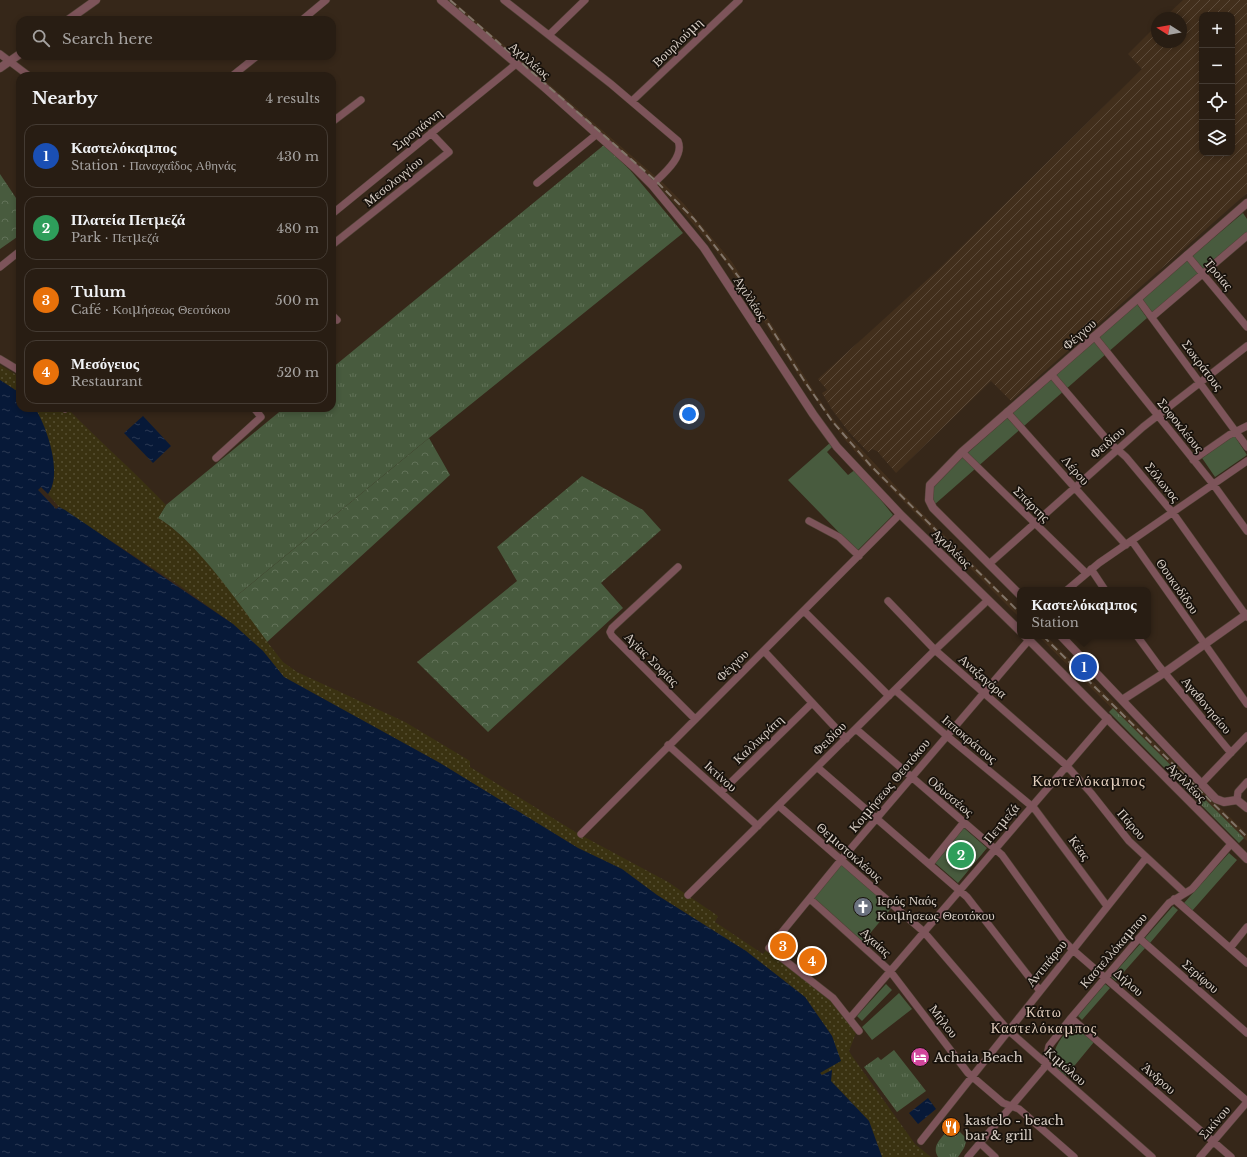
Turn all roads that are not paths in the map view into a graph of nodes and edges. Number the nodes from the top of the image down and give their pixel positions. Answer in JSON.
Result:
{"nodes":[{"id":1,"x":96,"y":0,"type":"edge"},
{"id":2,"x":326,"y":0,"type":"edge"},
{"id":3,"x":441,"y":0,"type":"edge"},
{"id":4,"x":504,"y":0,"type":"edge"},
{"id":5,"x":585,"y":0,"type":"edge"},
{"id":6,"x":739,"y":0,"type":"edge"},
{"id":7,"x":74,"y":16,"type":"edge"},
{"id":8,"x":307,"y":16,"type":"edge"},
{"id":9,"x":549,"y":35,"type":"junction"},
{"id":10,"x":0,"y":54,"type":"edge"},
{"id":11,"x":16,"y":57,"type":"edge"},
{"id":12,"x":252,"y":60,"type":"edge"},
{"id":13,"x":10,"y":61,"type":"junction"},
{"id":14,"x":516,"y":64,"type":"junction"},
{"id":15,"x":0,"y":68,"type":"edge"},
{"id":16,"x":24,"y":72,"type":"edge"},
{"id":17,"x":237,"y":72,"type":"edge"},
{"id":18,"x":361,"y":100,"type":"dead end"},
{"id":19,"x":632,"y":102,"type":"junction"},
{"id":20,"x":336,"y":119,"type":"edge"},
{"id":21,"x":431,"y":133,"type":"junction"},
{"id":22,"x":597,"y":134,"type":"junction"},
{"id":23,"x":537,"y":183,"type":"dead end"},
{"id":24,"x":652,"y":185,"type":"junction"},
{"id":25,"x":1246,"y":207,"type":"edge"},
{"id":26,"x":336,"y":211,"type":"edge"},
{"id":27,"x":1247,"y":236,"type":"edge"},
{"id":28,"x":336,"y":242,"type":"edge"},
{"id":29,"x":16,"y":254,"type":"edge"},
{"id":30,"x":1187,"y":255,"type":"junction"},
{"id":31,"x":0,"y":267,"type":"edge"},
{"id":32,"x":1202,"y":274,"type":"junction"},
{"id":33,"x":1138,"y":299,"type":"junction"},
{"id":34,"x":1152,"y":317,"type":"junction"},
{"id":35,"x":1247,"y":327,"type":"edge"},
{"id":36,"x":1094,"y":336,"type":"junction"},
{"id":37,"x":1247,"y":346,"type":"edge"},
{"id":38,"x":0,"y":359,"type":"edge"},
{"id":39,"x":16,"y":369,"type":"edge"},
{"id":40,"x":1051,"y":374,"type":"junction"},
{"id":41,"x":1200,"y":382,"type":"junction"},
{"id":42,"x":257,"y":412,"type":"edge"},
{"id":43,"x":1007,"y":412,"type":"junction"},
{"id":44,"x":1157,"y":415,"type":"junction"},
{"id":45,"x":1247,"y":426,"type":"edge"},
{"id":46,"x":1236,"y":431,"type":"junction"},
{"id":47,"x":1247,"y":447,"type":"edge"},
{"id":48,"x":1117,"y":450,"type":"junction"},
{"id":49,"x":962,"y":452,"type":"junction"},
{"id":50,"x":216,"y":458,"type":"dead end"},
{"id":51,"x":1194,"y":460,"type":"junction"},
{"id":52,"x":1247,"y":461,"type":"edge"},
{"id":53,"x":1213,"y":484,"type":"junction"},
{"id":54,"x":1074,"y":487,"type":"junction"},
{"id":55,"x":1173,"y":513,"type":"junction"},
{"id":56,"x":900,"y":514,"type":"junction"},
{"id":57,"x":809,"y":521,"type":"dead end"},
{"id":58,"x":1034,"y":524,"type":"junction"},
{"id":59,"x":1247,"y":531,"type":"edge"},
{"id":60,"x":1129,"y":543,"type":"junction"},
{"id":61,"x":859,"y":556,"type":"junction"},
{"id":62,"x":989,"y":564,"type":"junction"},
{"id":63,"x":678,"y":567,"type":"dead end"},
{"id":64,"x":1088,"y":571,"type":"junction"},
{"id":65,"x":1070,"y":587,"type":"edge"},
{"id":66,"x":1103,"y":587,"type":"edge"},
{"id":67,"x":1017,"y":592,"type":"edge"},
{"id":68,"x":988,"y":600,"type":"junction"},
{"id":69,"x":888,"y":601,"type":"dead end"},
{"id":70,"x":804,"y":611,"type":"junction"},
{"id":71,"x":1246,"y":615,"type":"edge"},
{"id":72,"x":1017,"y":628,"type":"edge"},
{"id":73,"x":1026,"y":639,"type":"edge"},
{"id":74,"x":1028,"y":639,"type":"edge"},
{"id":75,"x":1063,"y":639,"type":"edge"},
{"id":76,"x":1139,"y":639,"type":"edge"},
{"id":77,"x":1205,"y":644,"type":"junction"},
{"id":78,"x":935,"y":650,"type":"junction"},
{"id":79,"x":764,"y":651,"type":"junction"},
{"id":80,"x":1164,"y":673,"type":"junction"},
{"id":81,"x":895,"y":690,"type":"junction"},
{"id":82,"x":984,"y":693,"type":"junction"},
{"id":83,"x":888,"y":696,"type":"junction"},
{"id":84,"x":1122,"y":700,"type":"junction"},
{"id":85,"x":812,"y":702,"type":"junction"},
{"id":86,"x":1247,"y":704,"type":"edge"},
{"id":87,"x":1108,"y":718,"type":"junction"},
{"id":88,"x":694,"y":719,"type":"junction"},
{"id":89,"x":856,"y":729,"type":"junction"},
{"id":90,"x":947,"y":736,"type":"junction"},
{"id":91,"x":1247,"y":736,"type":"edge"},
{"id":92,"x":846,"y":739,"type":"junction"},
{"id":93,"x":668,"y":745,"type":"junction"},
{"id":94,"x":1231,"y":753,"type":"junction"},
{"id":95,"x":1066,"y":765,"type":"junction"},
{"id":96,"x":817,"y":767,"type":"junction"},
{"id":97,"x":911,"y":778,"type":"junction"},
{"id":98,"x":1247,"y":782,"type":"edge"},
{"id":99,"x":1201,"y":784,"type":"junction"},
{"id":100,"x":721,"y":792,"type":"junction"},
{"id":101,"x":1237,"y":800,"type":"junction"},
{"id":102,"x":1032,"y":805,"type":"junction"},
{"id":103,"x":779,"y":806,"type":"junction"},
{"id":104,"x":1247,"y":808,"type":"edge"},
{"id":105,"x":877,"y":818,"type":"junction"},
{"id":106,"x":964,"y":822,"type":"junction"},
{"id":107,"x":758,"y":826,"type":"junction"},
{"id":108,"x":581,"y":834,"type":"dead end"},
{"id":109,"x":1231,"y":844,"type":"junction"},
{"id":110,"x":995,"y":848,"type":"junction"},
{"id":111,"x":1146,"y":858,"type":"junction"},
{"id":112,"x":1247,"y":859,"type":"edge"},
{"id":113,"x":841,"y":860,"type":"junction"},
{"id":114,"x":930,"y":864,"type":"junction"},
{"id":115,"x":960,"y":890,"type":"junction"},
{"id":116,"x":1185,"y":893,"type":"junction"},
{"id":117,"x":688,"y":895,"type":"dead end"},
{"id":118,"x":810,"y":899,"type":"junction"},
{"id":119,"x":1174,"y":899,"type":"junction"},
{"id":120,"x":1107,"y":906,"type":"junction"},
{"id":121,"x":1247,"y":928,"type":"edge"},
{"id":122,"x":924,"y":932,"type":"junction"},
{"id":123,"x":1139,"y":938,"type":"junction"},
{"id":124,"x":1230,"y":948,"type":"junction"},
{"id":125,"x":1073,"y":950,"type":"junction"},
{"id":126,"x":1247,"y":963,"type":"edge"},
{"id":127,"x":890,"y":971,"type":"junction"},
{"id":128,"x":1105,"y":978,"type":"junction"},
{"id":129,"x":1040,"y":991,"type":"junction"},
{"id":130,"x":850,"y":1018,"type":"junction"},
{"id":131,"x":1071,"y":1018,"type":"junction"},
{"id":132,"x":1008,"y":1030,"type":"junction"},
{"id":133,"x":859,"y":1031,"type":"dead end"},
{"id":134,"x":1247,"y":1033,"type":"edge"},
{"id":135,"x":1033,"y":1053,"type":"junction"},
{"id":136,"x":1046,"y":1054,"type":"junction"},
{"id":137,"x":1045,"y":1063,"type":"junction"},
{"id":138,"x":971,"y":1076,"type":"junction"},
{"id":139,"x":1247,"y":1102,"type":"edge"},
{"id":140,"x":1011,"y":1106,"type":"junction"},
{"id":141,"x":921,"y":1141,"type":"dead end"},
{"id":142,"x":1214,"y":1141,"type":"junction"},
{"id":143,"x":980,"y":1143,"type":"junction"},
{"id":144,"x":968,"y":1157,"type":"edge"},
{"id":145,"x":995,"y":1157,"type":"edge"},
{"id":146,"x":1074,"y":1157,"type":"edge"},
{"id":147,"x":1152,"y":1157,"type":"edge"},
{"id":148,"x":1200,"y":1157,"type":"edge"},
{"id":149,"x":1231,"y":1157,"type":"edge"}],
"edges":[{"from":1,"to":7,"type":"street"},
{"from":2,"to":8,"type":"street"},
{"from":3,"to":14,"type":"street","name":"Αχιλλέως"},
{"from":4,"to":9,"type":"street"},
{"from":5,"to":9,"type":"street"},
{"from":6,"to":19,"type":"street","name":"Βουρλούμη"},
{"from":9,"to":19,"type":"street"},
{"from":10,"to":13,"type":"street"},
{"from":11,"to":13,"type":"street"},
{"from":12,"to":17,"type":"street"},
{"from":13,"to":15,"type":"street"},
{"from":13,"to":16,"type":"street"},
{"from":14,"to":21,"type":"street","name":"Σιρογιάννη"},
{"from":14,"to":22,"type":"street","name":"Αχιλλέως"},
{"from":18,"to":20,"type":"street"},
{"from":19,"to":24,"type":"street"},
{"from":21,"to":26,"type":"street","name":"Σιρογιάννη"},
{"from":21,"to":28,"type":"street","name":"Μεσολογγίου"},
{"from":22,"to":23,"type":"street"},
{"from":22,"to":24,"type":"street","name":"Αχιλλέως"},
{"from":24,"to":56,"type":"street","name":"Αχιλλέως"},
{"from":25,"to":30,"type":"street","name":"Φέγγου"},
{"from":27,"to":32,"type":"street"},
{"from":29,"to":31,"type":"street"},
{"from":30,"to":32,"type":"street","name":"Τροίας"},
{"from":30,"to":33,"type":"street","name":"Φέγγου"},
{"from":32,"to":34,"type":"street"},
{"from":32,"to":35,"type":"street","name":"Τροίας"},
{"from":33,"to":34,"type":"street","name":"Σωκράτους"},
{"from":33,"to":36,"type":"street","name":"Φέγγου"},
{"from":34,"to":41,"type":"street","name":"Σωκράτους"},
{"from":36,"to":40,"type":"street","name":"Φέγγου"},
{"from":36,"to":44,"type":"street","name":"Σοφοκλέους"},
{"from":37,"to":41,"type":"street","name":"Φειδίου"},
{"from":38,"to":39,"type":"street"},
{"from":40,"to":43,"type":"street","name":"Φέγγου"},
{"from":40,"to":48,"type":"street","name":"Σόλωνος"},
{"from":41,"to":44,"type":"street","name":"Φειδίου"},
{"from":41,"to":46,"type":"street","name":"Σωκράτους"},
{"from":42,"to":50,"type":"street"},
{"from":43,"to":49,"type":"street","name":"Φέγγου"},
{"from":43,"to":54,"type":"street","name":"Λέρου"},
{"from":44,"to":48,"type":"street","name":"Φειδίου"},
{"from":44,"to":51,"type":"street","name":"Σοφοκλέους"},
{"from":45,"to":46,"type":"street"},
{"from":46,"to":47,"type":"street","name":"Σωκράτους"},
{"from":46,"to":51,"type":"street"},
{"from":48,"to":54,"type":"street","name":"Φειδίου"},
{"from":48,"to":55,"type":"street","name":"Σόλωνος"},
{"from":49,"to":58,"type":"street","name":"Σπάρτης"},
{"from":49,"to":62,"type":"street","name":"Φέγγου"},
{"from":51,"to":53,"type":"street","name":"Σοφοκλέους"},
{"from":52,"to":53,"type":"street"},
{"from":53,"to":55,"type":"street"},
{"from":53,"to":59,"type":"street","name":"Σοφοκλέους"},
{"from":54,"to":58,"type":"street","name":"Φειδίου"},
{"from":54,"to":60,"type":"street","name":"Λέρου"},
{"from":55,"to":60,"type":"street"},
{"from":55,"to":71,"type":"street","name":"Σόλωνος"},
{"from":56,"to":61,"type":"street","name":"Φέγγου"},
{"from":56,"to":68,"type":"street","name":"Αχιλλέως"},
{"from":57,"to":61,"type":"street"},
{"from":58,"to":62,"type":"street","name":"Φειδίου"},
{"from":58,"to":64,"type":"street","name":"Σπάρτης"},
{"from":60,"to":64,"type":"street"},
{"from":60,"to":77,"type":"street","name":"Θουκυδίδου"},
{"from":61,"to":70,"type":"street","name":"Φέγγου"},
{"from":62,"to":67,"type":"street"},
{"from":63,"to":88,"type":"street","name":"Αγίας Σοφίας"},
{"from":64,"to":65,"type":"street"},
{"from":64,"to":66,"type":"street","name":"Σπάρτης"},
{"from":68,"to":72,"type":"street","name":"Αχιλλέως"},
{"from":68,"to":78,"type":"street","name":"Φειδίου"},
{"from":69,"to":78,"type":"street","name":"Αναξαγόρα"},
{"from":70,"to":79,"type":"street","name":"Φέγγου"},
{"from":70,"to":83,"type":"street"},
{"from":71,"to":77,"type":"street"},
{"from":73,"to":82,"type":"street","name":"Κοιμήσεως Θεοτόκου"},
{"from":74,"to":87,"type":"street","name":"Αχιλλέως"},
{"from":75,"to":84,"type":"street"},
{"from":76,"to":80,"type":"street"},
{"from":77,"to":80,"type":"street"},
{"from":77,"to":86,"type":"street"},
{"from":78,"to":81,"type":"street","name":"Φειδίου"},
{"from":78,"to":82,"type":"street","name":"Αναξαγόρα"},
{"from":79,"to":85,"type":"street"},
{"from":79,"to":88,"type":"street","name":"Φέγγου"},
{"from":80,"to":84,"type":"street"},
{"from":80,"to":94,"type":"street","name":"Αγαθονησίου"},
{"from":81,"to":83,"type":"street","name":"Φειδίου"},
{"from":81,"to":90,"type":"street","name":"Ιπποκράτους"},
{"from":82,"to":90,"type":"street","name":"Κοιμήσεως Θεοτόκου"},
{"from":82,"to":95,"type":"street","name":"Αναξαγόρα"},
{"from":83,"to":89,"type":"street","name":"Φειδίου"},
{"from":84,"to":99,"type":"street"},
{"from":85,"to":92,"type":"street"},
{"from":85,"to":100,"type":"street","name":"Καλλικράτη"},
{"from":87,"to":95,"type":"street","name":"Πετμεζά"},
{"from":87,"to":109,"type":"street","name":"Αχιλλέως"},
{"from":88,"to":93,"type":"street","name":"Φέγγου"},
{"from":89,"to":92,"type":"street","name":"Φειδίου"},
{"from":89,"to":97,"type":"street","name":"Οδυσσέως"},
{"from":90,"to":97,"type":"street","name":"Κοιμήσεως Θεοτόκου"},
{"from":90,"to":102,"type":"street","name":"Ιπποκράτους"},
{"from":91,"to":94,"type":"street"},
{"from":92,"to":96,"type":"street","name":"Φειδίου"},
{"from":93,"to":100,"type":"street","name":"Ικτίνου"},
{"from":93,"to":108,"type":"street","name":"Φέγγου"},
{"from":94,"to":99,"type":"street"},
{"from":95,"to":102,"type":"street","name":"Πετμεζά"},
{"from":95,"to":111,"type":"street","name":"Πάρου"},
{"from":96,"to":103,"type":"street","name":"Φειδίου"},
{"from":96,"to":105,"type":"street"},
{"from":97,"to":105,"type":"street","name":"Κοιμήσεως Θεοτόκου"},
{"from":97,"to":106,"type":"street","name":"Οδυσσέως"},
{"from":98,"to":101,"type":"street"},
{"from":99,"to":101,"type":"street"},
{"from":100,"to":107,"type":"street","name":"Ικτίνου"},
{"from":101,"to":104,"type":"street"},
{"from":102,"to":110,"type":"street","name":"Πετμεζά"},
{"from":102,"to":120,"type":"street","name":"Κέας"},
{"from":103,"to":107,"type":"street","name":"Φειδίου"},
{"from":103,"to":113,"type":"street","name":"Θεμιστοκλέους"},
{"from":105,"to":113,"type":"street","name":"Κοιμήσεως Θεοτόκου"},
{"from":105,"to":114,"type":"street"},
{"from":106,"to":110,"type":"street","name":"Οδυσσέως"},
{"from":106,"to":114,"type":"street"},
{"from":107,"to":117,"type":"street","name":"Φειδίου"},
{"from":109,"to":112,"type":"street","name":"Αχιλλέως"},
{"from":109,"to":116,"type":"street","name":"Καστελλόκαμπου"},
{"from":110,"to":115,"type":"street","name":"Πετμεζά"},
{"from":110,"to":125,"type":"street","name":"Δήλου"},
{"from":111,"to":116,"type":"street","name":"Πάρου"},
{"from":111,"to":120,"type":"street","name":"Αντιπάρου"},
{"from":113,"to":118,"type":"street","name":"Κοιμήσεως Θεοτόκου"},
{"from":113,"to":122,"type":"street","name":"Θεμιστοκλέους"},
{"from":114,"to":115,"type":"street"},
{"from":115,"to":122,"type":"street","name":"Πετμεζά"},
{"from":115,"to":129,"type":"street"},
{"from":116,"to":119,"type":"street","name":"Καστελλόκαμπου"},
{"from":118,"to":127,"type":"street","name":"Αχαίας"},
{"from":118,"to":130,"type":"street","name":"Κοιμήσεως Θεοτόκου"},
{"from":119,"to":123,"type":"street","name":"Καστελλόκαμπου"},
{"from":119,"to":124,"type":"street"},
{"from":120,"to":125,"type":"street","name":"Αντιπάρου"},
{"from":121,"to":124,"type":"street"},
{"from":122,"to":127,"type":"street","name":"Πετμεζά"},
{"from":122,"to":132,"type":"street","name":"Κιμώλου"},
{"from":123,"to":128,"type":"street","name":"Καστελλόκαμπου"},
{"from":123,"to":134,"type":"street","name":"Σερίφου"},
{"from":124,"to":126,"type":"street"},
{"from":125,"to":128,"type":"street","name":"Δήλου"},
{"from":125,"to":129,"type":"street","name":"Αντιπάρου"},
{"from":127,"to":130,"type":"street","name":"Πετμεζά"},
{"from":127,"to":138,"type":"street","name":"Μήλου"},
{"from":128,"to":131,"type":"street","name":"Καστελλόκαμπου"},
{"from":128,"to":139,"type":"street","name":"Δήλου"},
{"from":129,"to":132,"type":"street","name":"Αντιπάρου"},
{"from":130,"to":133,"type":"street"},
{"from":131,"to":136,"type":"street","name":"Καστελλόκαμπου"},
{"from":131,"to":142,"type":"street","name":"Άνδρου"},
{"from":132,"to":135,"type":"street","name":"Κιμώλου"},
{"from":132,"to":138,"type":"street","name":"Αντιπάρου"},
{"from":135,"to":136,"type":"street"},
{"from":135,"to":137,"type":"street","name":"Κιμώλου"},
{"from":136,"to":137,"type":"street","name":"Καστελλόκαμπου"},
{"from":137,"to":140,"type":"street","name":"Καστελλόκαμπου"},
{"from":137,"to":147,"type":"street","name":"Κιμώλου"},
{"from":138,"to":140,"type":"street","name":"Μήλου"},
{"from":138,"to":141,"type":"street","name":"Αντιπάρου"},
{"from":139,"to":142,"type":"street","name":"Σικίνου"},
{"from":140,"to":143,"type":"street","name":"Καστελλόκαμπου"},
{"from":140,"to":146,"type":"street","name":"Μήλου"},
{"from":142,"to":148,"type":"street","name":"Σικίνου"},
{"from":142,"to":149,"type":"street","name":"Άνδρου"},
{"from":143,"to":144,"type":"street","name":"Καστελλόκαμπου"},
{"from":143,"to":145,"type":"street"}]}
